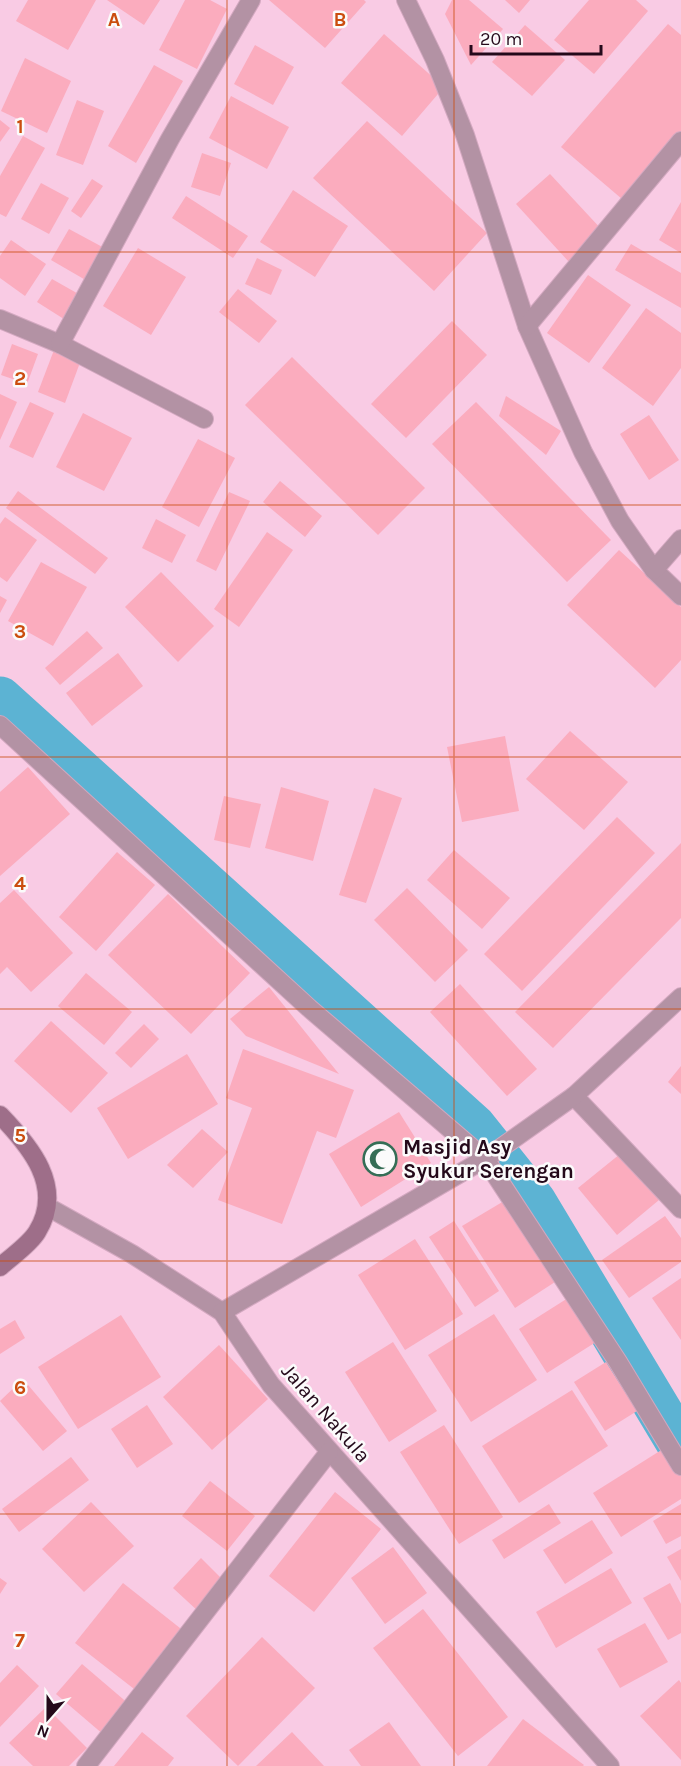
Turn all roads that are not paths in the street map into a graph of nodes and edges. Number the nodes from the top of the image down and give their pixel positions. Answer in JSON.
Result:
{"nodes":[{"id":1,"x":251,"y":0,"type":"edge"},
{"id":2,"x":405,"y":0,"type":"edge"},
{"id":3,"x":681,"y":141,"type":"edge"},
{"id":4,"x":0,"y":319,"type":"edge"},
{"id":5,"x":527,"y":326,"type":"junction"},
{"id":6,"x":60,"y":344,"type":"junction"},
{"id":7,"x":204,"y":419,"type":"dead end"},
{"id":8,"x":681,"y":539,"type":"edge"},
{"id":9,"x":654,"y":570,"type":"junction"},
{"id":10,"x":681,"y":596,"type":"edge"},
{"id":11,"x":0,"y":725,"type":"edge"},
{"id":12,"x":681,"y":997,"type":"edge"},
{"id":13,"x":574,"y":1096,"type":"junction"},
{"id":14,"x":0,"y":1115,"type":"edge"},
{"id":15,"x":487,"y":1158,"type":"junction"},
{"id":16,"x":48,"y":1207,"type":"junction"},
{"id":17,"x":681,"y":1209,"type":"edge"},
{"id":18,"x":0,"y":1267,"type":"edge"},
{"id":19,"x":222,"y":1312,"type":"junction"},
{"id":20,"x":329,"y":1452,"type":"junction"},
{"id":21,"x":681,"y":1466,"type":"edge"},
{"id":22,"x":605,"y":1764,"type":"edge"},
{"id":23,"x":86,"y":1766,"type":"edge"}],
"edges":[{"from":1,"to":6,"type":"street"},
{"from":2,"to":5,"type":"street"},
{"from":3,"to":5,"type":"street"},
{"from":4,"to":6,"type":"street"},
{"from":5,"to":9,"type":"street"},
{"from":6,"to":7,"type":"street"},
{"from":8,"to":9,"type":"street"},
{"from":9,"to":10,"type":"street"},
{"from":11,"to":15,"type":"street"},
{"from":12,"to":13,"type":"street"},
{"from":13,"to":15,"type":"street"},
{"from":13,"to":17,"type":"street"},
{"from":14,"to":16,"type":"street"},
{"from":15,"to":19,"type":"street"},
{"from":15,"to":21,"type":"street"},
{"from":16,"to":18,"type":"street"},
{"from":16,"to":19,"type":"street"},
{"from":19,"to":20,"type":"street","name":"Jalan Nakula"},
{"from":20,"to":22,"type":"street","name":"Jalan Nakula"},
{"from":20,"to":23,"type":"street"}]}
